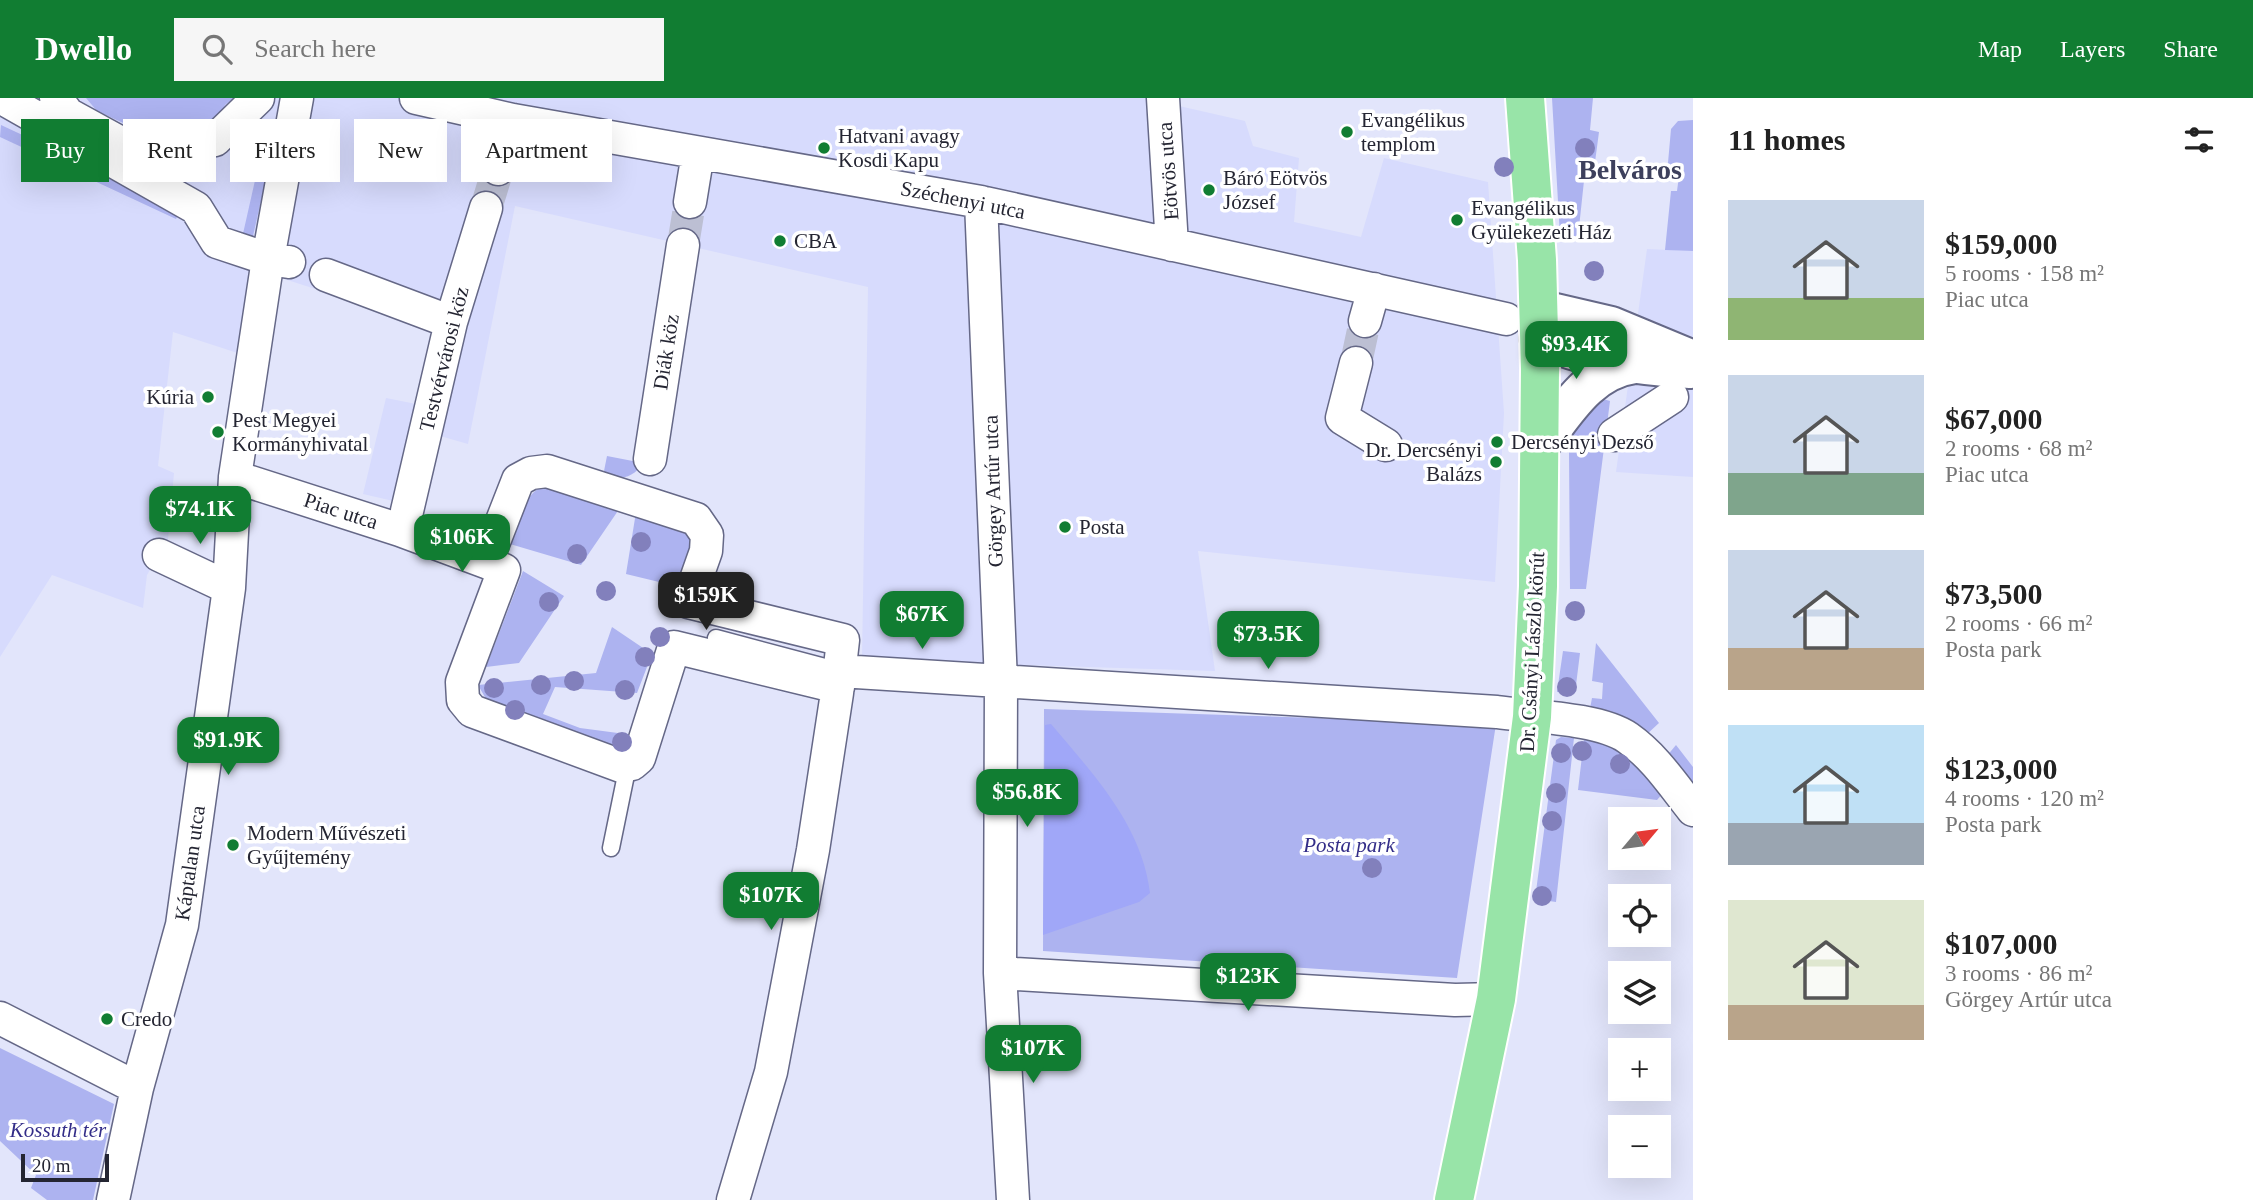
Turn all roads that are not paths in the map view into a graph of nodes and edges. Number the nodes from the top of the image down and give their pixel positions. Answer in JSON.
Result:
{"nodes":[{"id":1,"x":2,"y":98,"type":"edge"},
{"id":2,"x":56,"y":98,"type":"edge"},
{"id":3,"x":258,"y":98,"type":"edge"},
{"id":4,"x":296,"y":98,"type":"edge"},
{"id":5,"x":416,"y":98,"type":"edge"},
{"id":6,"x":1163,"y":98,"type":"edge"},
{"id":7,"x":1525,"y":98,"type":"edge"},
{"id":8,"x":497,"y":111,"type":"edge"},
{"id":9,"x":698,"y":153,"type":"junction"},
{"id":10,"x":690,"y":202,"type":"tunnel mouth"},
{"id":11,"x":981,"y":202,"type":"junction"},
{"id":12,"x":486,"y":208,"type":"tunnel mouth"},
{"id":13,"x":683,"y":245,"type":"tunnel mouth"},
{"id":14,"x":1172,"y":245,"type":"junction"},
{"id":15,"x":278,"y":260,"type":"junction"},
{"id":16,"x":326,"y":275,"type":"dead end"},
{"id":17,"x":1374,"y":289,"type":"junction"},
{"id":18,"x":1365,"y":321,"type":"tunnel mouth"},
{"id":19,"x":1528,"y":321,"type":"junction"},
{"id":20,"x":451,"y":322,"type":"junction"},
{"id":21,"x":1693,"y":360,"type":"edge"},
{"id":22,"x":1356,"y":363,"type":"tunnel mouth"},
{"id":23,"x":1634,"y":364,"type":"junction"},
{"id":24,"x":1682,"y":383,"type":"edge"},
{"id":25,"x":1614,"y":435,"type":"dead end"},
{"id":26,"x":1386,"y":444,"type":"dead end"},
{"id":27,"x":1540,"y":445,"type":"junction"},
{"id":28,"x":650,"y":459,"type":"dead end"},
{"id":29,"x":237,"y":463,"type":"junction"},
{"id":30,"x":407,"y":511,"type":"dead end"},
{"id":31,"x":159,"y":555,"type":"dead end"},
{"id":32,"x":486,"y":562,"type":"junction"},
{"id":33,"x":229,"y":588,"type":"junction"},
{"id":34,"x":688,"y":602,"type":"junction"},
{"id":35,"x":716,"y":638,"type":"dead end"},
{"id":36,"x":674,"y":647,"type":"junction"},
{"id":37,"x":839,"y":679,"type":"junction"},
{"id":38,"x":1001,"y":682,"type":"junction"},
{"id":39,"x":1532,"y":717,"type":"junction"},
{"id":40,"x":628,"y":765,"type":"junction"},
{"id":41,"x":1693,"y":810,"type":"edge"},
{"id":42,"x":611,"y":848,"type":"dead end"},
{"id":43,"x":1000,"y":973,"type":"junction"},
{"id":44,"x":1496,"y":999,"type":"junction"},
{"id":45,"x":0,"y":1018,"type":"edge"},
{"id":46,"x":137,"y":1087,"type":"junction"},
{"id":47,"x":113,"y":1200,"type":"edge"},
{"id":48,"x":733,"y":1200,"type":"edge"},
{"id":49,"x":1013,"y":1200,"type":"edge"},
{"id":50,"x":1454,"y":1200,"type":"edge"}],
"edges":[{"from":1,"to":15,"type":"street"},
{"from":2,"to":3,"type":"street"},
{"from":4,"to":15,"type":"street","name":"Káptalan utca"},
{"from":5,"to":8,"type":"street","name":"Széchenyi utca"},
{"from":6,"to":14,"type":"street","name":"Eötvös utca"},
{"from":7,"to":19,"type":"main road","name":"Dr. Csányi László körút"},
{"from":8,"to":9,"type":"street","name":"Széchenyi utca"},
{"from":9,"to":10,"type":"street"},
{"from":9,"to":11,"type":"street","name":"Széchenyi utca"},
{"from":11,"to":14,"type":"street","name":"Széchenyi utca"},
{"from":11,"to":38,"type":"street","name":"Görgey Artúr utca"},
{"from":12,"to":20,"type":"street","name":"Testvérvárosi köz"},
{"from":13,"to":28,"type":"street","name":"Diák köz"},
{"from":14,"to":17,"type":"street","name":"Széchenyi utca"},
{"from":15,"to":29,"type":"street","name":"Káptalan utca"},
{"from":16,"to":20,"type":"street"},
{"from":17,"to":18,"type":"street"},
{"from":17,"to":19,"type":"street","name":"Széchenyi utca"},
{"from":19,"to":21,"type":"street","name":"Széchenyi utca"},
{"from":19,"to":23,"type":"street","name":"Széchenyi utca"},
{"from":19,"to":27,"type":"main road","name":"Dr. Csányi László körút"},
{"from":20,"to":30,"type":"street","name":"Testvérvárosi köz"},
{"from":22,"to":26,"type":"street"},
{"from":23,"to":24,"type":"street","name":"Széchenyi utca"},
{"from":23,"to":27,"type":"street"},
{"from":24,"to":25,"type":"street"},
{"from":27,"to":39,"type":"main road","name":"Dr. Csányi László körút"},
{"from":29,"to":32,"type":"street","name":"Piac utca"},
{"from":29,"to":33,"type":"street","name":"Káptalan utca"},
{"from":31,"to":33,"type":"street"},
{"from":32,"to":34,"type":"street"},
{"from":32,"to":40,"type":"street"},
{"from":33,"to":46,"type":"street","name":"Káptalan utca"},
{"from":34,"to":36,"type":"street"},
{"from":34,"to":37,"type":"street"},
{"from":35,"to":37,"type":"lane"},
{"from":36,"to":37,"type":"street"},
{"from":36,"to":40,"type":"street"},
{"from":37,"to":38,"type":"street"},
{"from":37,"to":48,"type":"street"},
{"from":38,"to":39,"type":"street"},
{"from":38,"to":43,"type":"street","name":"Görgey Artúr utca"},
{"from":39,"to":41,"type":"street"},
{"from":39,"to":44,"type":"main road","name":"Dr. Csányi László körút"},
{"from":40,"to":42,"type":"lane"},
{"from":43,"to":44,"type":"street"},
{"from":43,"to":49,"type":"street","name":"Görgey Artúr utca"},
{"from":44,"to":50,"type":"main road","name":"Dr. Csányi László körút"},
{"from":45,"to":46,"type":"street"},
{"from":46,"to":47,"type":"street"}]}
